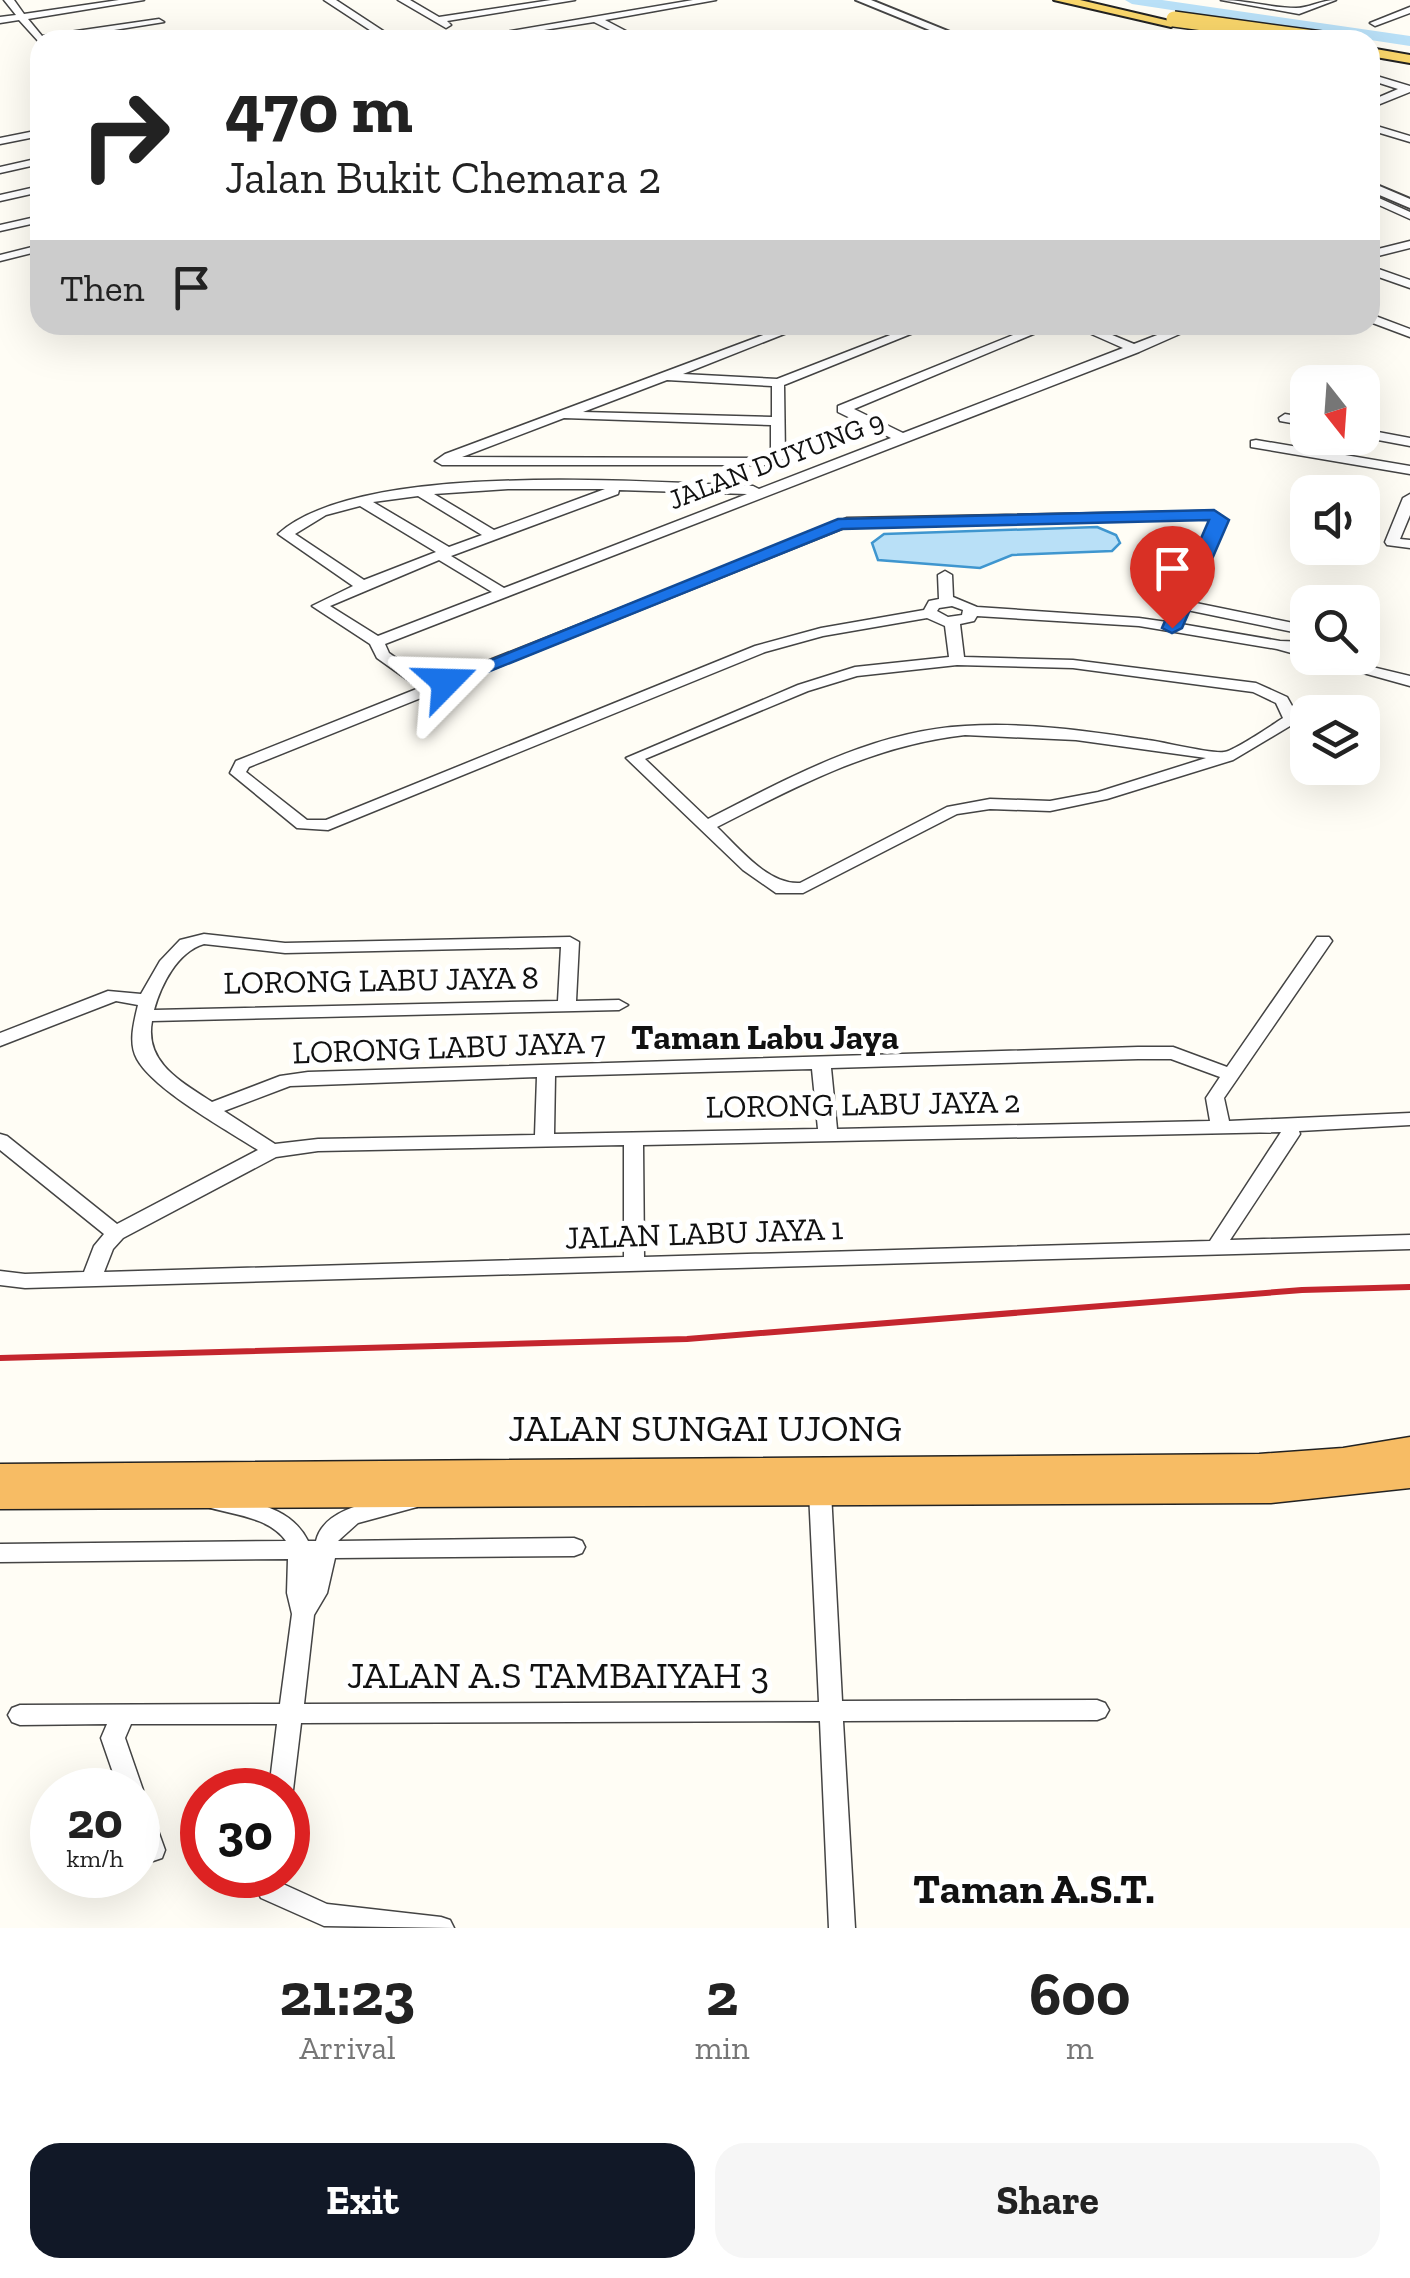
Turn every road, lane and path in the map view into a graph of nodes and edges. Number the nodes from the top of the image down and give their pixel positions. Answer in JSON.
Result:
{"nodes":[{"id":1,"x":9,"y":0,"type":"edge"},
{"id":2,"x":139,"y":0,"type":"edge"},
{"id":3,"x":329,"y":0,"type":"edge"},
{"id":4,"x":425,"y":0,"type":"edge"},
{"id":5,"x":570,"y":0,"type":"edge"},
{"id":6,"x":711,"y":0,"type":"edge"},
{"id":7,"x":1061,"y":0,"type":"edge"},
{"id":8,"x":1080,"y":0,"type":"edge"},
{"id":9,"x":1227,"y":0,"type":"edge"},
{"id":10,"x":1332,"y":0,"type":"edge"},
{"id":11,"x":405,"y":1,"type":"edge"},
{"id":12,"x":856,"y":2,"type":"edge"},
{"id":13,"x":674,"y":3,"type":"edge"},
{"id":14,"x":1410,"y":10,"type":"edge"},
{"id":15,"x":1298,"y":14,"type":"junction"},
{"id":16,"x":22,"y":16,"type":"junction"},
{"id":17,"x":594,"y":18,"type":"junction"},
{"id":18,"x":0,"y":20,"type":"edge"},
{"id":19,"x":437,"y":20,"type":"junction"},
{"id":20,"x":1375,"y":23,"type":"dead end"},
{"id":21,"x":33,"y":30,"type":"edge"},
{"id":22,"x":99,"y":30,"type":"edge"},
{"id":23,"x":376,"y":30,"type":"edge"},
{"id":24,"x":451,"y":30,"type":"edge"},
{"id":25,"x":524,"y":30,"type":"edge"},
{"id":26,"x":617,"y":30,"type":"edge"},
{"id":27,"x":919,"y":30,"type":"edge"},
{"id":28,"x":936,"y":30,"type":"edge"},
{"id":29,"x":1229,"y":30,"type":"edge"},
{"id":30,"x":1256,"y":30,"type":"edge"},
{"id":31,"x":1293,"y":30,"type":"edge"},
{"id":32,"x":1380,"y":53,"type":"edge"},
{"id":33,"x":1410,"y":58,"type":"edge"},
{"id":34,"x":1380,"y":80,"type":"edge"},
{"id":35,"x":1408,"y":88,"type":"edge"},
{"id":36,"x":1380,"y":101,"type":"edge"},
{"id":37,"x":1380,"y":130,"type":"edge"},
{"id":38,"x":30,"y":135,"type":"edge"},
{"id":39,"x":1410,"y":138,"type":"edge"},
{"id":40,"x":0,"y":142,"type":"edge"},
{"id":41,"x":30,"y":163,"type":"edge"},
{"id":42,"x":0,"y":170,"type":"edge"},
{"id":43,"x":1380,"y":179,"type":"edge"},
{"id":44,"x":1380,"y":190,"type":"edge"},
{"id":45,"x":30,"y":191,"type":"edge"},
{"id":46,"x":1410,"y":192,"type":"edge"},
{"id":47,"x":0,"y":198,"type":"edge"},
{"id":48,"x":1380,"y":202,"type":"edge"},
{"id":49,"x":1410,"y":204,"type":"edge"},
{"id":50,"x":1410,"y":216,"type":"edge"},
{"id":51,"x":30,"y":221,"type":"edge"},
{"id":52,"x":0,"y":228,"type":"edge"},
{"id":53,"x":1410,"y":244,"type":"edge"},
{"id":54,"x":30,"y":250,"type":"edge"},
{"id":55,"x":1380,"y":252,"type":"edge"},
{"id":56,"x":0,"y":258,"type":"edge"},
{"id":57,"x":1380,"y":274,"type":"edge"},
{"id":58,"x":1410,"y":284,"type":"edge"},
{"id":59,"x":1380,"y":322,"type":"edge"},
{"id":60,"x":1410,"y":333,"type":"edge"},
{"id":61,"x":774,"y":335,"type":"edge"},
{"id":62,"x":900,"y":335,"type":"edge"},
{"id":63,"x":1024,"y":335,"type":"edge"},
{"id":64,"x":1101,"y":335,"type":"edge"},
{"id":65,"x":1169,"y":335,"type":"edge"},
{"id":66,"x":1135,"y":349,"type":"junction"},
{"id":67,"x":666,"y":376,"type":"junction"},
{"id":68,"x":778,"y":383,"type":"junction"},
{"id":69,"x":561,"y":414,"type":"junction"},
{"id":70,"x":1286,"y":418,"type":"dead end"},
{"id":71,"x":1290,"y":419,"type":"edge"},
{"id":72,"x":778,"y":421,"type":"junction"},
{"id":73,"x":1380,"y":436,"type":"edge"},
{"id":74,"x":902,"y":438,"type":"junction"},
{"id":75,"x":1410,"y":442,"type":"edge"},
{"id":76,"x":1256,"y":444,"type":"dead end"},
{"id":77,"x":1410,"y":470,"type":"edge"},
{"id":78,"x":622,"y":488,"type":"junction"},
{"id":79,"x":420,"y":491,"type":"junction"},
{"id":80,"x":764,"y":491,"type":"junction"},
{"id":81,"x":1410,"y":498,"type":"edge"},
{"id":82,"x":363,"y":502,"type":"junction"},
{"id":83,"x":492,"y":536,"type":"junction"},
{"id":84,"x":1409,"y":545,"type":"edge"},
{"id":85,"x":443,"y":554,"type":"junction"},
{"id":86,"x":945,"y":576,"type":"dead end"},
{"id":87,"x":364,"y":586,"type":"junction"},
{"id":88,"x":505,"y":594,"type":"junction"},
{"id":89,"x":946,"y":601,"type":"junction"},
{"id":90,"x":1182,"y":605,"type":"junction"},
{"id":91,"x":972,"y":612,"type":"junction"},
{"id":92,"x":929,"y":614,"type":"junction"},
{"id":93,"x":952,"y":622,"type":"junction"},
{"id":94,"x":1290,"y":627,"type":"edge"},
{"id":95,"x":1172,"y":628,"type":"junction"},
{"id":96,"x":376,"y":642,"type":"junction"},
{"id":97,"x":1280,"y":645,"type":"junction"},
{"id":98,"x":1290,"y":645,"type":"edge"},
{"id":99,"x":1290,"y":649,"type":"edge"},
{"id":100,"x":1380,"y":657,"type":"edge"},
{"id":101,"x":957,"y":661,"type":"junction"},
{"id":102,"x":1410,"y":670,"type":"edge"},
{"id":103,"x":1380,"y":673,"type":"edge"},
{"id":104,"x":1410,"y":681,"type":"edge"},
{"id":105,"x":430,"y":688,"type":"junction"},
{"id":106,"x":1227,"y":756,"type":"junction"},
{"id":107,"x":707,"y":826,"type":"junction"},
{"id":108,"x":1323,"y":941,"type":"dead end"},
{"id":109,"x":619,"y":1005,"type":"dead end"},
{"id":110,"x":567,"y":1006,"type":"junction"},
{"id":111,"x":146,"y":1008,"type":"junction"},
{"id":112,"x":0,"y":1040,"type":"edge"},
{"id":113,"x":822,"y":1063,"type":"junction"},
{"id":114,"x":546,"y":1072,"type":"junction"},
{"id":115,"x":1229,"y":1074,"type":"junction"},
{"id":116,"x":211,"y":1109,"type":"junction"},
{"id":117,"x":1410,"y":1119,"type":"edge"},
{"id":118,"x":1287,"y":1126,"type":"junction"},
{"id":119,"x":1221,"y":1127,"type":"junction"},
{"id":120,"x":828,"y":1135,"type":"junction"},
{"id":121,"x":633,"y":1139,"type":"junction"},
{"id":122,"x":0,"y":1140,"type":"edge"},
{"id":123,"x":544,"y":1140,"type":"junction"},
{"id":124,"x":272,"y":1152,"type":"junction"},
{"id":125,"x":116,"y":1233,"type":"junction"},
{"id":126,"x":1410,"y":1242,"type":"edge"},
{"id":127,"x":1215,"y":1248,"type":"junction"},
{"id":128,"x":634,"y":1264,"type":"junction"},
{"id":129,"x":0,"y":1278,"type":"edge"},
{"id":130,"x":92,"y":1278,"type":"junction"},
{"id":131,"x":1410,"y":1450,"type":"edge"},
{"id":132,"x":1410,"y":1475,"type":"edge"},
{"id":133,"x":0,"y":1476,"type":"edge"},
{"id":134,"x":820,"y":1492,"type":"junction"},
{"id":135,"x":433,"y":1494,"type":"junction"},
{"id":136,"x":196,"y":1495,"type":"junction"},
{"id":137,"x":0,"y":1496,"type":"edge"},
{"id":138,"x":325,"y":1547,"type":"junction"},
{"id":139,"x":300,"y":1548,"type":"junction"},
{"id":140,"x":574,"y":1548,"type":"dead end"},
{"id":141,"x":0,"y":1553,"type":"edge"},
{"id":142,"x":303,"y":1614,"type":"junction"},
{"id":143,"x":1097,"y":1710,"type":"dead end"},
{"id":144,"x":830,"y":1711,"type":"junction"},
{"id":145,"x":124,"y":1714,"type":"junction"},
{"id":146,"x":290,"y":1714,"type":"junction"},
{"id":147,"x":20,"y":1715,"type":"dead end"},
{"id":148,"x":123,"y":1768,"type":"edge"},
{"id":149,"x":284,"y":1768,"type":"edge"},
{"id":150,"x":287,"y":1898,"type":"edge"},
{"id":151,"x":441,"y":1928,"type":"edge"},
{"id":152,"x":842,"y":1928,"type":"edge"}],
"edges":[{"from":1,"to":16,"type":"street"},
{"from":2,"to":16,"type":"street"},
{"from":2,"to":22,"type":"street"},
{"from":3,"to":23,"type":"street"},
{"from":4,"to":11,"type":"street"},
{"from":5,"to":19,"type":"street"},
{"from":6,"to":13,"type":"street"},
{"from":7,"to":29,"type":"main road","bridge":true},
{"from":8,"to":30,"type":"main road","bridge":true},
{"from":9,"to":15,"type":"street"},
{"from":10,"to":15,"type":"street"},
{"from":11,"to":19,"type":"street"},
{"from":12,"to":27,"type":"street"},
{"from":12,"to":28,"type":"street"},
{"from":13,"to":17,"type":"street"},
{"from":14,"to":20,"type":"street"},
{"from":15,"to":31,"type":"street"},
{"from":16,"to":18,"type":"street"},
{"from":16,"to":21,"type":"street"},
{"from":17,"to":25,"type":"street"},
{"from":17,"to":26,"type":"street"},
{"from":19,"to":24,"type":"street"},
{"from":32,"to":33,"type":"main road"},
{"from":34,"to":35,"type":"street"},
{"from":35,"to":36,"type":"street"},
{"from":37,"to":39,"type":"street"},
{"from":38,"to":40,"type":"street"},
{"from":41,"to":42,"type":"street"},
{"from":43,"to":46,"type":"street"},
{"from":44,"to":49,"type":"street"},
{"from":45,"to":47,"type":"street"},
{"from":48,"to":50,"type":"street"},
{"from":51,"to":52,"type":"street"},
{"from":53,"to":55,"type":"street"},
{"from":54,"to":56,"type":"street"},
{"from":57,"to":58,"type":"street"},
{"from":59,"to":60,"type":"street"},
{"from":61,"to":67,"type":"street"},
{"from":62,"to":68,"type":"street"},
{"from":63,"to":74,"type":"street"},
{"from":64,"to":66,"type":"street"},
{"from":65,"to":66,"type":"street","name":"JALAN DUYUNG 9"},
{"from":66,"to":74,"type":"street","name":"JALAN DUYUNG 9"},
{"from":67,"to":68,"type":"street"},
{"from":67,"to":69,"type":"street"},
{"from":68,"to":72,"type":"street"},
{"from":69,"to":72,"type":"street"},
{"from":69,"to":72,"type":"street"},
{"from":70,"to":71,"type":"street"},
{"from":73,"to":75,"type":"street"},
{"from":74,"to":80,"type":"street","name":"JALAN DUYUNG 9"},
{"from":76,"to":77,"type":"street"},
{"from":78,"to":79,"type":"street"},
{"from":78,"to":80,"type":"street"},
{"from":78,"to":83,"type":"street"},
{"from":79,"to":82,"type":"street"},
{"from":79,"to":83,"type":"street"},
{"from":80,"to":88,"type":"street","name":"JALAN DUYUNG 9"},
{"from":81,"to":84,"type":"street"},
{"from":82,"to":85,"type":"street"},
{"from":82,"to":87,"type":"street"},
{"from":83,"to":85,"type":"street"},
{"from":85,"to":87,"type":"street"},
{"from":85,"to":88,"type":"street"},
{"from":86,"to":89,"type":"street"},
{"from":87,"to":96,"type":"street"},
{"from":88,"to":96,"type":"street","name":"JALAN DUYUNG 9"},
{"from":89,"to":91,"type":"street"},
{"from":89,"to":92,"type":"street"},
{"from":90,"to":94,"type":"street"},
{"from":90,"to":95,"type":"street"},
{"from":90,"to":105,"type":"street"},
{"from":91,"to":93,"type":"street"},
{"from":91,"to":95,"type":"street"},
{"from":92,"to":93,"type":"street"},
{"from":92,"to":105,"type":"street"},
{"from":93,"to":101,"type":"street"},
{"from":95,"to":97,"type":"street"},
{"from":96,"to":105,"type":"street"},
{"from":97,"to":98,"type":"street"},
{"from":97,"to":99,"type":"street"},
{"from":100,"to":102,"type":"street"},
{"from":101,"to":106,"type":"street"},
{"from":101,"to":107,"type":"street"},
{"from":103,"to":104,"type":"street"},
{"from":106,"to":107,"type":"street"},
{"from":106,"to":107,"type":"street"},
{"from":108,"to":115,"type":"street"},
{"from":109,"to":110,"type":"street","name":"LORONG LABU JAYA 8"},
{"from":110,"to":111,"type":"street","name":"LORONG LABU JAYA 8"},
{"from":110,"to":111,"type":"street"},
{"from":111,"to":112,"type":"street","name":"LORONG LABU JAYA 8"},
{"from":111,"to":116,"type":"street"},
{"from":113,"to":114,"type":"street","name":"LORONG LABU JAYA 7"},
{"from":113,"to":115,"type":"street","name":"LORONG LABU JAYA 7"},
{"from":113,"to":120,"type":"street"},
{"from":114,"to":116,"type":"street","name":"LORONG LABU JAYA 7"},
{"from":114,"to":123,"type":"street"},
{"from":115,"to":119,"type":"street"},
{"from":116,"to":124,"type":"street"},
{"from":117,"to":118,"type":"street","name":"LORONG LABU JAYA 2"},
{"from":118,"to":119,"type":"street","name":"LORONG LABU JAYA 2"},
{"from":118,"to":127,"type":"street"},
{"from":119,"to":120,"type":"street","name":"LORONG LABU JAYA 2"},
{"from":120,"to":121,"type":"street","name":"LORONG LABU JAYA 2"},
{"from":121,"to":123,"type":"street","name":"LORONG LABU JAYA 2"},
{"from":121,"to":128,"type":"street"},
{"from":122,"to":125,"type":"street"},
{"from":123,"to":124,"type":"street","name":"LORONG LABU JAYA 2"},
{"from":124,"to":125,"type":"street","name":"LORONG LABU JAYA 2"},
{"from":125,"to":130,"type":"street"},
{"from":126,"to":127,"type":"street","name":"JALAN LABU JAYA 1"},
{"from":127,"to":128,"type":"street","name":"JALAN LABU JAYA 1"},
{"from":128,"to":130,"type":"street","name":"JALAN LABU JAYA 1"},
{"from":129,"to":130,"type":"street","name":"JALAN LABU JAYA 1"},
{"from":131,"to":133,"type":"highway","name":"JALAN SUNGAI UJONG"},
{"from":132,"to":134,"type":"highway","name":"JALAN SUNGAI UJONG"},
{"from":134,"to":135,"type":"highway","name":"JALAN SUNGAI UJONG"},
{"from":134,"to":144,"type":"street"},
{"from":135,"to":136,"type":"highway","name":"JALAN SUNGAI UJONG"},
{"from":135,"to":138,"type":"street"},
{"from":136,"to":137,"type":"highway","name":"JALAN SUNGAI UJONG"},
{"from":136,"to":139,"type":"street"},
{"from":138,"to":139,"type":"street"},
{"from":138,"to":140,"type":"street"},
{"from":138,"to":142,"type":"street"},
{"from":139,"to":141,"type":"street"},
{"from":139,"to":142,"type":"street"},
{"from":142,"to":146,"type":"street"},
{"from":143,"to":144,"type":"street","name":"JALAN A.S TAMBAIYAH 3"},
{"from":144,"to":146,"type":"street","name":"JALAN A.S TAMBAIYAH 3"},
{"from":144,"to":152,"type":"street"},
{"from":145,"to":146,"type":"street","name":"JALAN A.S TAMBAIYAH 3"},
{"from":145,"to":147,"type":"street","name":"JALAN A.S TAMBAIYAH 3"},
{"from":145,"to":148,"type":"street"},
{"from":146,"to":149,"type":"street"},
{"from":150,"to":151,"type":"street"}]}
